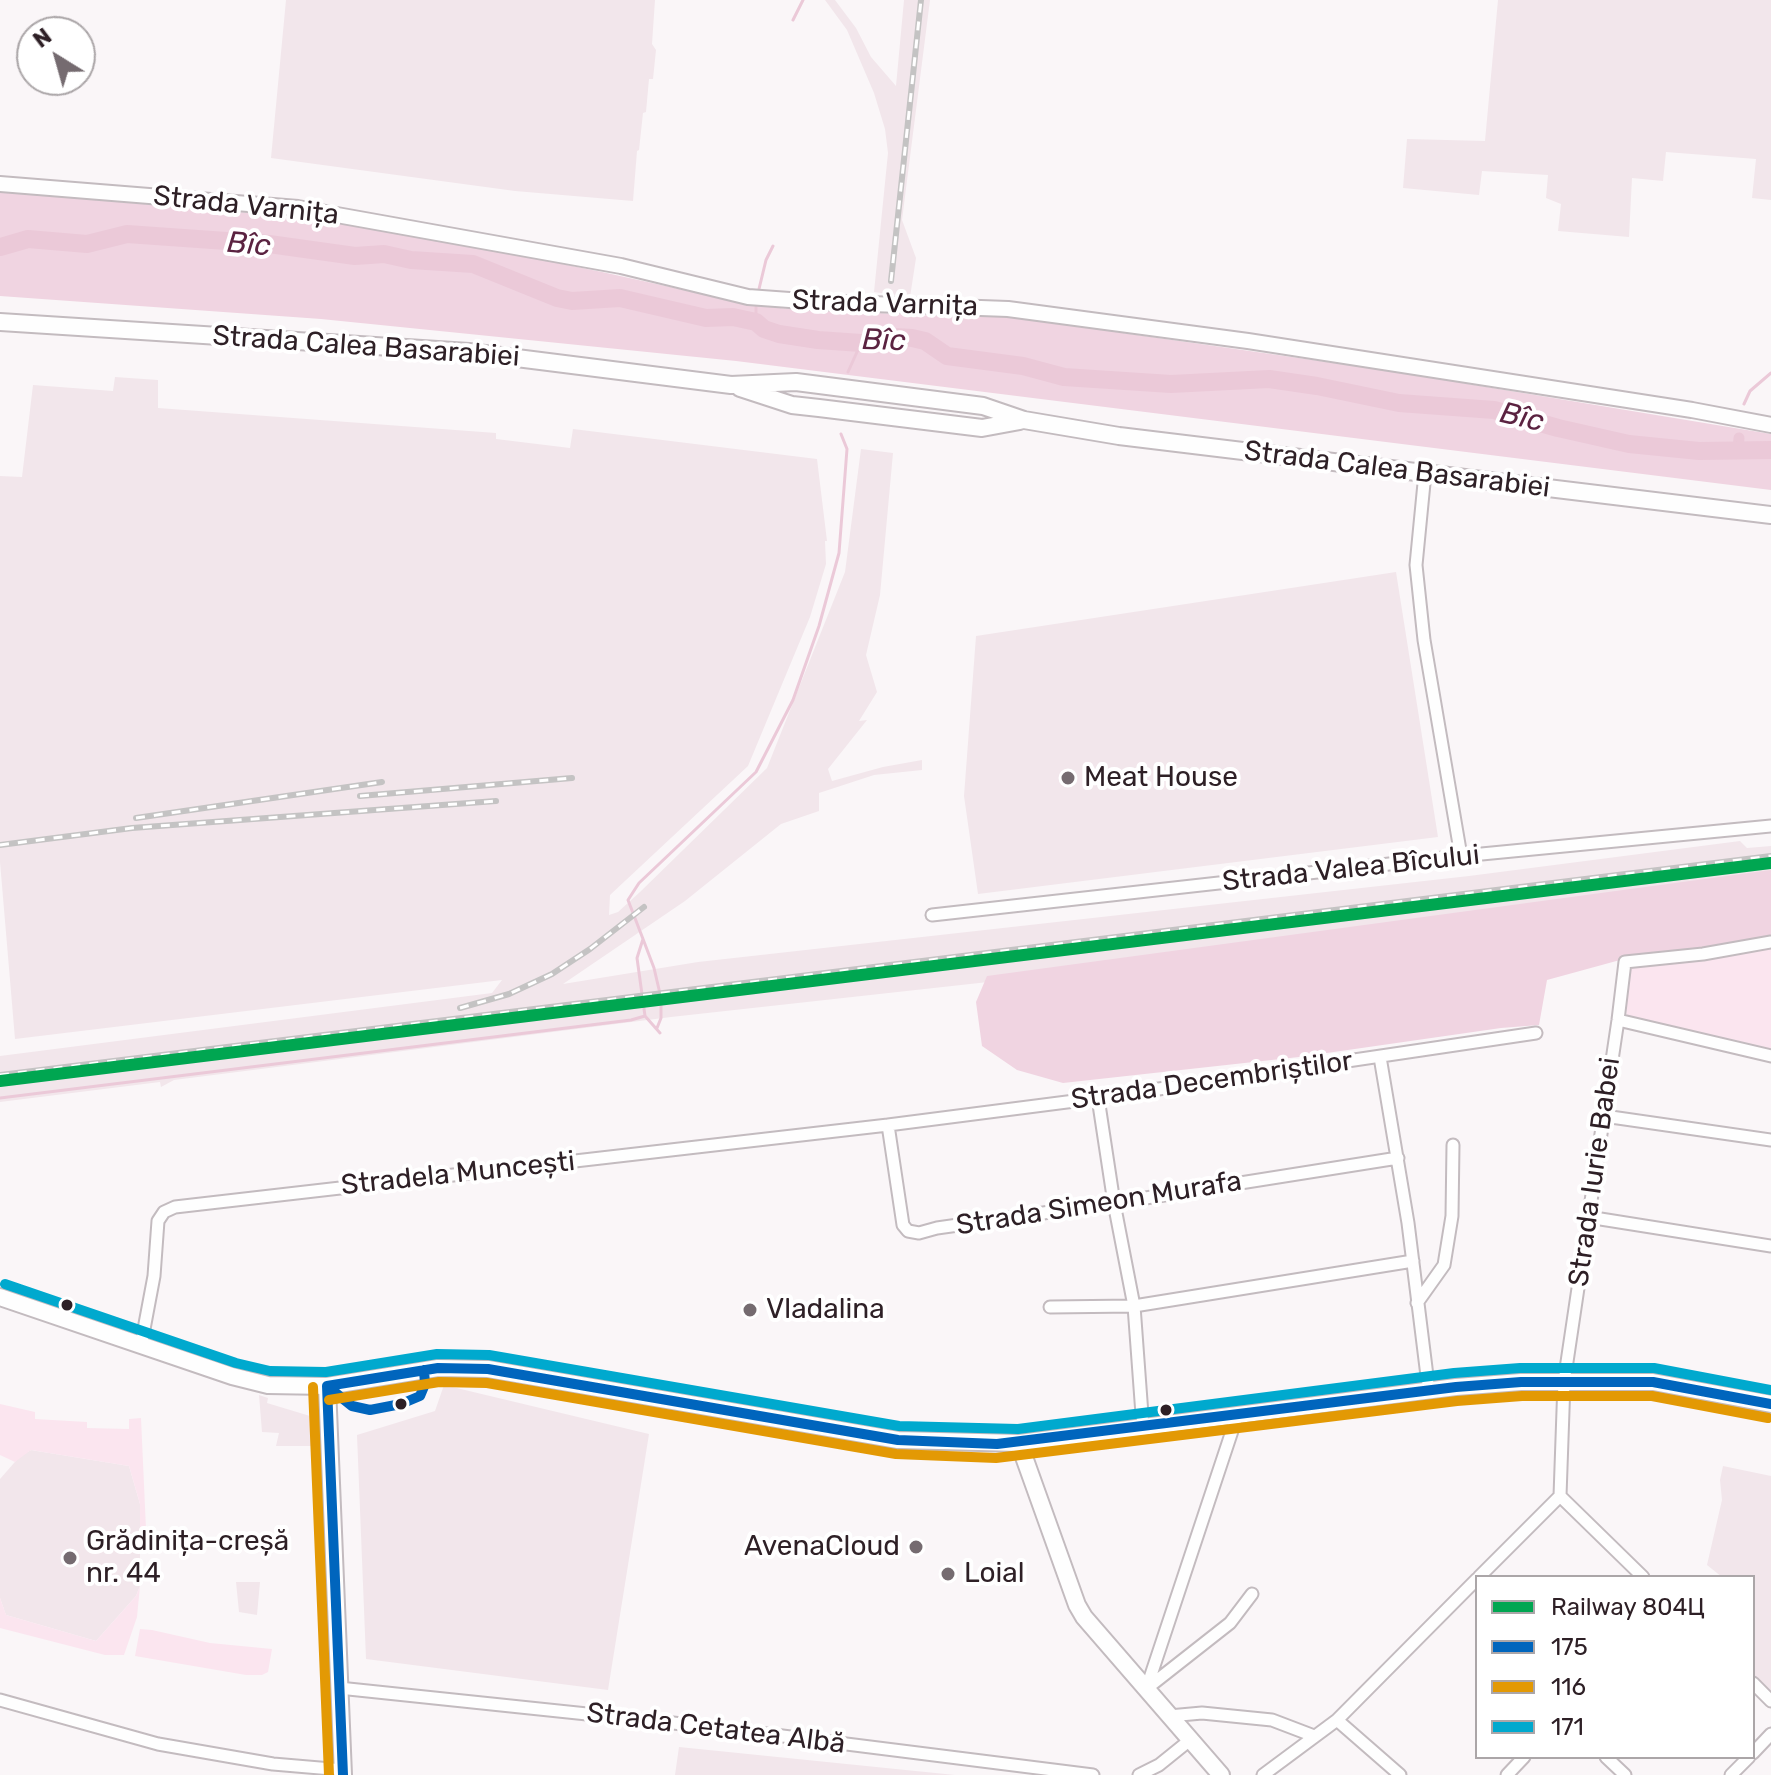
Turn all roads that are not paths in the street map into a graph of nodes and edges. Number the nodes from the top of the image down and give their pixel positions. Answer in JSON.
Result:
{"nodes":[{"id":1,"x":0,"y":184,"type":"edge"},
{"id":2,"x":0,"y":322,"type":"edge"},
{"id":3,"x":796,"y":382,"type":"junction"},
{"id":4,"x":731,"y":385,"type":"junction"},
{"id":5,"x":942,"y":401,"type":"junction"},
{"id":6,"x":792,"y":405,"type":"junction"},
{"id":7,"x":1024,"y":420,"type":"junction"},
{"id":8,"x":938,"y":422,"type":"junction"},
{"id":9,"x":1771,"y":425,"type":"edge"},
{"id":10,"x":1425,"y":473,"type":"junction"},
{"id":11,"x":1771,"y":515,"type":"edge"},
{"id":12,"x":1771,"y":826,"type":"edge"},
{"id":13,"x":1461,"y":856,"type":"junction"},
{"id":14,"x":932,"y":915,"type":"dead end"},
{"id":15,"x":1771,"y":942,"type":"edge"},
{"id":16,"x":1618,"y":1020,"type":"junction"},
{"id":17,"x":1536,"y":1033,"type":"dead end"},
{"id":18,"x":1771,"y":1056,"type":"edge"},
{"id":19,"x":1380,"y":1057,"type":"junction"},
{"id":20,"x":1098,"y":1098,"type":"junction"},
{"id":21,"x":1604,"y":1116,"type":"junction"},
{"id":22,"x":888,"y":1125,"type":"junction"},
{"id":23,"x":1771,"y":1140,"type":"edge"},
{"id":24,"x":1453,"y":1145,"type":"dead end"},
{"id":25,"x":1398,"y":1158,"type":"junction"},
{"id":26,"x":1114,"y":1203,"type":"junction"},
{"id":27,"x":1588,"y":1217,"type":"junction"},
{"id":28,"x":1771,"y":1246,"type":"edge"},
{"id":29,"x":1413,"y":1261,"type":"junction"},
{"id":30,"x":0,"y":1297,"type":"edge"},
{"id":31,"x":1417,"y":1303,"type":"junction"},
{"id":32,"x":1134,"y":1306,"type":"junction"},
{"id":33,"x":1050,"y":1307,"type":"dead end"},
{"id":34,"x":141,"y":1345,"type":"junction"},
{"id":35,"x":1564,"y":1382,"type":"junction"},
{"id":36,"x":327,"y":1386,"type":"junction"},
{"id":37,"x":1429,"y":1392,"type":"junction"},
{"id":38,"x":1771,"y":1404,"type":"edge"},
{"id":39,"x":1237,"y":1416,"type":"junction"},
{"id":40,"x":1143,"y":1428,"type":"junction"},
{"id":41,"x":1019,"y":1443,"type":"junction"},
{"id":42,"x":1560,"y":1496,"type":"junction"},
{"id":43,"x":1481,"y":1575,"type":"edge"},
{"id":44,"x":1641,"y":1575,"type":"edge"},
{"id":45,"x":1475,"y":1581,"type":"edge"},
{"id":46,"x":1252,"y":1594,"type":"dead end"},
{"id":47,"x":1755,"y":1685,"type":"edge"},
{"id":48,"x":339,"y":1688,"type":"junction"},
{"id":49,"x":1146,"y":1690,"type":"junction"},
{"id":50,"x":0,"y":1700,"type":"edge"},
{"id":51,"x":1771,"y":1701,"type":"edge"},
{"id":52,"x":1169,"y":1716,"type":"junction"},
{"id":53,"x":1337,"y":1720,"type":"junction"},
{"id":54,"x":1771,"y":1734,"type":"edge"},
{"id":55,"x":1314,"y":1736,"type":"junction"},
{"id":56,"x":1190,"y":1740,"type":"junction"},
{"id":57,"x":1755,"y":1751,"type":"edge"},
{"id":58,"x":1522,"y":1759,"type":"edge"},
{"id":59,"x":1608,"y":1759,"type":"edge"},
{"id":60,"x":1747,"y":1759,"type":"edge"},
{"id":61,"x":343,"y":1773,"type":"edge"},
{"id":62,"x":1093,"y":1775,"type":"edge"},
{"id":63,"x":1139,"y":1775,"type":"edge"},
{"id":64,"x":1221,"y":1775,"type":"edge"},
{"id":65,"x":1263,"y":1775,"type":"edge"},
{"id":66,"x":1400,"y":1775,"type":"edge"},
{"id":67,"x":1507,"y":1775,"type":"edge"},
{"id":68,"x":1625,"y":1775,"type":"edge"},
{"id":69,"x":1731,"y":1775,"type":"edge"}],
"edges":[{"from":1,"to":9,"type":"street","name":"Strada Varnița"},
{"from":2,"to":4,"type":"main road","name":"Strada Calea Basarabiei"},
{"from":3,"to":4,"type":"main road","name":"Strada Calea Basarabiei"},
{"from":3,"to":5,"type":"main road","name":"Strada Calea Basarabiei"},
{"from":3,"to":6,"type":"main road"},
{"from":4,"to":6,"type":"main road","name":"Strada Calea Basarabiei"},
{"from":5,"to":7,"type":"main road","name":"Strada Calea Basarabiei"},
{"from":5,"to":8,"type":"main road"},
{"from":6,"to":8,"type":"main road","name":"Strada Calea Basarabiei"},
{"from":7,"to":8,"type":"main road","name":"Strada Calea Basarabiei"},
{"from":7,"to":10,"type":"main road","name":"Strada Calea Basarabiei"},
{"from":10,"to":11,"type":"main road","name":"Strada Calea Basarabiei"},
{"from":10,"to":13,"type":"street"},
{"from":12,"to":13,"type":"street","name":"Strada Valea Bîcului"},
{"from":13,"to":14,"type":"street","name":"Strada Valea Bîcului"},
{"from":15,"to":16,"type":"street","name":"Strada Iurie Babei"},
{"from":16,"to":18,"type":"street"},
{"from":16,"to":21,"type":"street","name":"Strada Iurie Babei"},
{"from":17,"to":19,"type":"street","name":"Strada Decembriștilor"},
{"from":19,"to":20,"type":"street","name":"Strada Decembriștilor"},
{"from":19,"to":25,"type":"street"},
{"from":20,"to":22,"type":"street","name":"Strada Decembriștilor"},
{"from":20,"to":26,"type":"street"},
{"from":21,"to":23,"type":"street"},
{"from":21,"to":27,"type":"street","name":"Strada Iurie Babei"},
{"from":22,"to":26,"type":"street","name":"Strada Simeon Murafa"},
{"from":22,"to":34,"type":"street","name":"Stradela Muncești"},
{"from":24,"to":31,"type":"street"},
{"from":25,"to":26,"type":"street","name":"Strada Simeon Murafa"},
{"from":25,"to":29,"type":"street"},
{"from":26,"to":32,"type":"street"},
{"from":27,"to":28,"type":"street"},
{"from":27,"to":35,"type":"street","name":"Strada Iurie Babei"},
{"from":29,"to":31,"type":"street"},
{"from":29,"to":32,"type":"street"},
{"from":30,"to":34,"type":"main road"},
{"from":31,"to":37,"type":"street"},
{"from":32,"to":33,"type":"street"},
{"from":32,"to":40,"type":"street"},
{"from":34,"to":36,"type":"main road"},
{"from":35,"to":37,"type":"main road"},
{"from":35,"to":38,"type":"main road"},
{"from":35,"to":42,"type":"street","name":"Strada Iurie Babei"},
{"from":36,"to":41,"type":"main road"},
{"from":36,"to":48,"type":"main road"},
{"from":37,"to":39,"type":"main road"},
{"from":39,"to":40,"type":"main road"},
{"from":39,"to":49,"type":"street"},
{"from":40,"to":41,"type":"main road"},
{"from":41,"to":49,"type":"main road"},
{"from":42,"to":43,"type":"street"},
{"from":42,"to":44,"type":"street"},
{"from":45,"to":53,"type":"street"},
{"from":46,"to":49,"type":"street"},
{"from":47,"to":51,"type":"street"},
{"from":48,"to":61,"type":"main road"},
{"from":48,"to":62,"type":"street","name":"Strada Cetatea Albă"},
{"from":49,"to":52,"type":"main road"},
{"from":50,"to":61,"type":"street"},
{"from":52,"to":55,"type":"street"},
{"from":52,"to":56,"type":"main road"},
{"from":53,"to":55,"type":"street"},
{"from":53,"to":66,"type":"street"},
{"from":54,"to":57,"type":"street"},
{"from":55,"to":65,"type":"street"},
{"from":56,"to":63,"type":"street"},
{"from":56,"to":64,"type":"main road"},
{"from":58,"to":67,"type":"street"},
{"from":59,"to":68,"type":"street"},
{"from":60,"to":69,"type":"street"}]}
